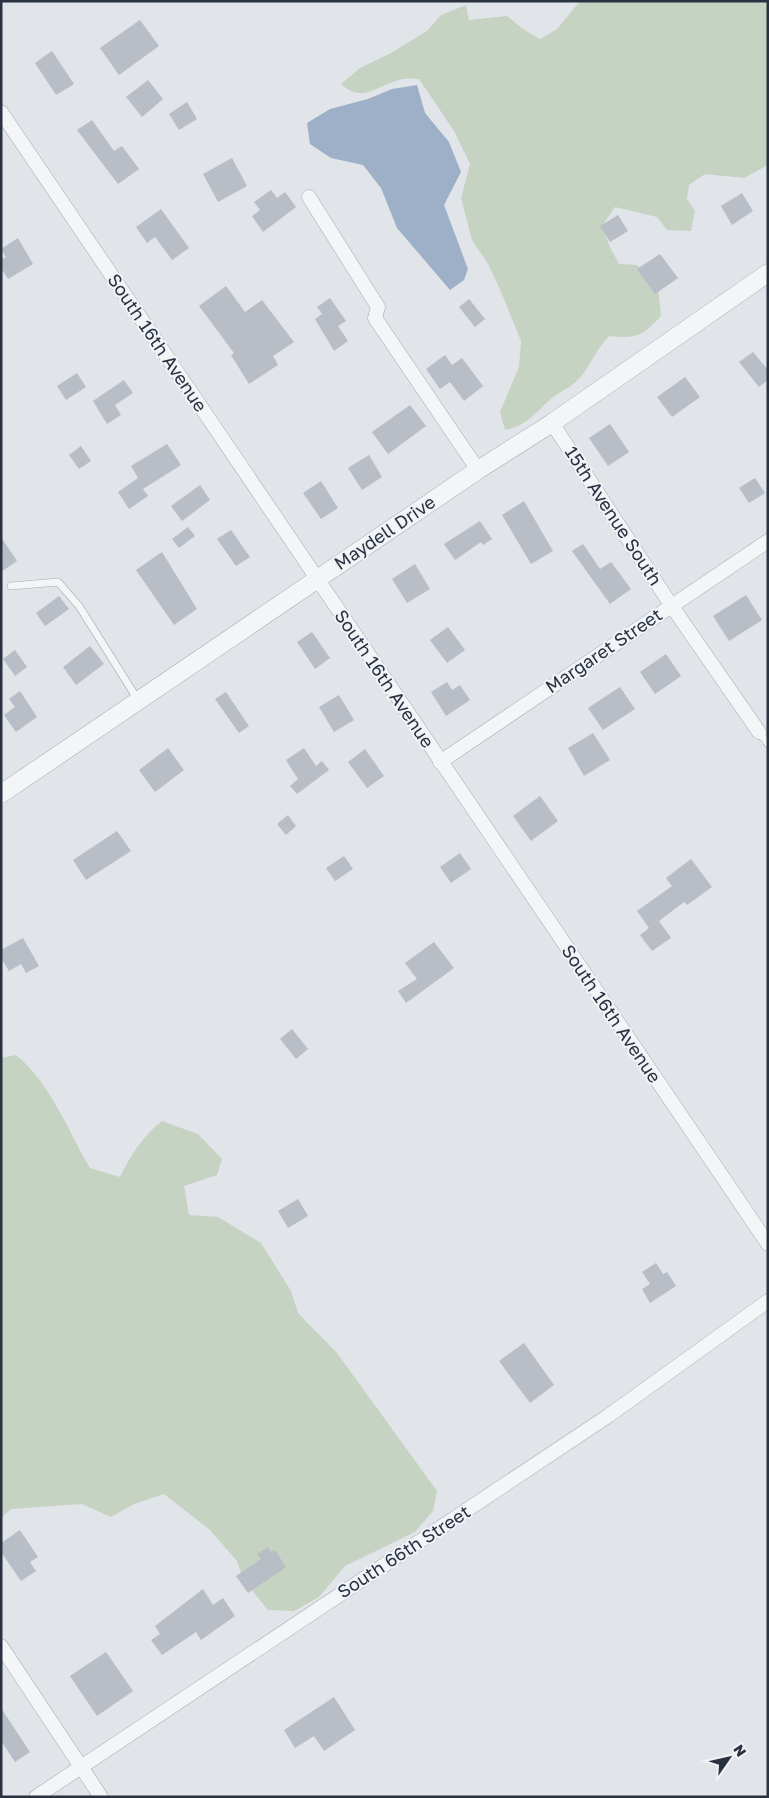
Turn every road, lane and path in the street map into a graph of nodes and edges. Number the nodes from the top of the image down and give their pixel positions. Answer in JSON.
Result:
{"nodes":[{"id":1,"x":1,"y":112,"type":"edge"},
{"id":2,"x":309,"y":197,"type":"dead end"},
{"id":3,"x":768,"y":273,"type":"edge"},
{"id":4,"x":552,"y":423,"type":"junction"},
{"id":5,"x":478,"y":470,"type":"junction"},
{"id":6,"x":768,"y":541,"type":"edge"},
{"id":7,"x":316,"y":580,"type":"junction"},
{"id":8,"x":11,"y":586,"type":"dead end"},
{"id":9,"x":671,"y":605,"type":"junction"},
{"id":10,"x":138,"y":700,"type":"junction"},
{"id":11,"x":759,"y":732,"type":"joint"},
{"id":12,"x":768,"y":744,"type":"edge"},
{"id":13,"x":440,"y":762,"type":"junction"},
{"id":14,"x":1,"y":794,"type":"edge"},
{"id":15,"x":768,"y":1244,"type":"edge"},
{"id":16,"x":768,"y":1301,"type":"edge"},
{"id":17,"x":1,"y":1646,"type":"edge"},
{"id":18,"x":80,"y":1766,"type":"junction"},
{"id":19,"x":36,"y":1797,"type":"edge"},
{"id":20,"x":100,"y":1797,"type":"edge"}],
"edges":[{"from":1,"to":7,"type":"street","name":"South 16th Avenue"},
{"from":2,"to":5,"type":"street"},
{"from":3,"to":4,"type":"street","name":"Maydell Drive"},
{"from":4,"to":5,"type":"street","name":"Maydell Drive"},
{"from":4,"to":9,"type":"street","name":"15th Avenue South"},
{"from":5,"to":7,"type":"street","name":"Maydell Drive"},
{"from":6,"to":9,"type":"street","name":"Margaret Street"},
{"from":7,"to":10,"type":"street","name":"Maydell Drive"},
{"from":7,"to":13,"type":"street","name":"South 16th Avenue"},
{"from":8,"to":10,"type":"lane"},
{"from":9,"to":11,"type":"street","name":"15th Avenue South"},
{"from":9,"to":13,"type":"street","name":"Margaret Street"},
{"from":10,"to":14,"type":"street","name":"Maydell Drive"},
{"from":11,"to":12,"type":"lane"},
{"from":13,"to":15,"type":"street","name":"South 16th Avenue"},
{"from":16,"to":18,"type":"street","name":"South 66th Street"},
{"from":17,"to":18,"type":"street"},
{"from":18,"to":19,"type":"street","name":"South 66th Street"},
{"from":18,"to":20,"type":"street"}]}
